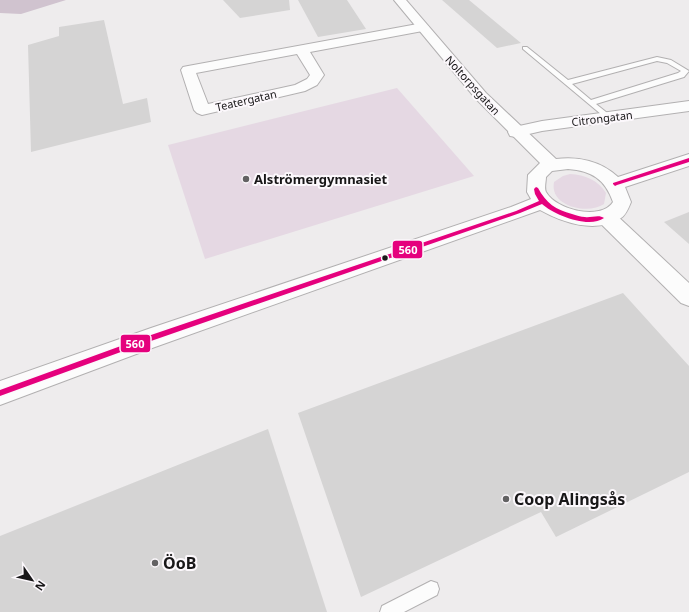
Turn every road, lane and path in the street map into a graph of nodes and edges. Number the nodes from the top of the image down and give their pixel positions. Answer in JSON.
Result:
{"nodes":[{"id":1,"x":400,"y":0,"type":"edge"},
{"id":2,"x":423,"y":27,"type":"junction"},
{"id":3,"x":525,"y":48,"type":"dead end"},
{"id":4,"x":301,"y":49,"type":"junction"},
{"id":5,"x":566,"y":82,"type":"junction"},
{"id":6,"x":590,"y":103,"type":"junction"},
{"id":7,"x":689,"y":106,"type":"edge"},
{"id":8,"x":608,"y":118,"type":"junction"},
{"id":9,"x":516,"y":132,"type":"junction"},
{"id":10,"x":689,"y":160,"type":"edge"},
{"id":11,"x":552,"y":165,"type":"junction"},
{"id":12,"x":615,"y":184,"type":"junction"},
{"id":13,"x":543,"y":201,"type":"junction"},
{"id":14,"x":606,"y":217,"type":"junction"},
{"id":15,"x":689,"y":298,"type":"edge"},
{"id":16,"x":0,"y":393,"type":"edge"},
{"id":17,"x":432,"y":589,"type":"dead end"},
{"id":18,"x":388,"y":612,"type":"edge"}],
"edges":[{"from":1,"to":2,"type":"street","name":"Noltorpsgatan"},
{"from":2,"to":4,"type":"street","name":"Teatergatan"},
{"from":2,"to":9,"type":"street","name":"Noltorpsgatan"},
{"from":3,"to":5,"type":"lane"},
{"from":4,"to":4,"type":"street","name":"Teatergatan"},
{"from":5,"to":6,"type":"lane"},
{"from":5,"to":6,"type":"lane"},
{"from":6,"to":8,"type":"lane"},
{"from":7,"to":8,"type":"street","name":"Citrongatan"},
{"from":8,"to":9,"type":"street","name":"Citrongatan"},
{"from":9,"to":11,"type":"street","name":"Noltorpsgatan"},
{"from":10,"to":12,"type":"street"},
{"from":11,"to":12,"type":"street"},
{"from":11,"to":13,"type":"street"},
{"from":12,"to":14,"type":"street"},
{"from":13,"to":14,"type":"street"},
{"from":13,"to":16,"type":"street"},
{"from":14,"to":15,"type":"street"},
{"from":17,"to":18,"type":"lane"}]}
